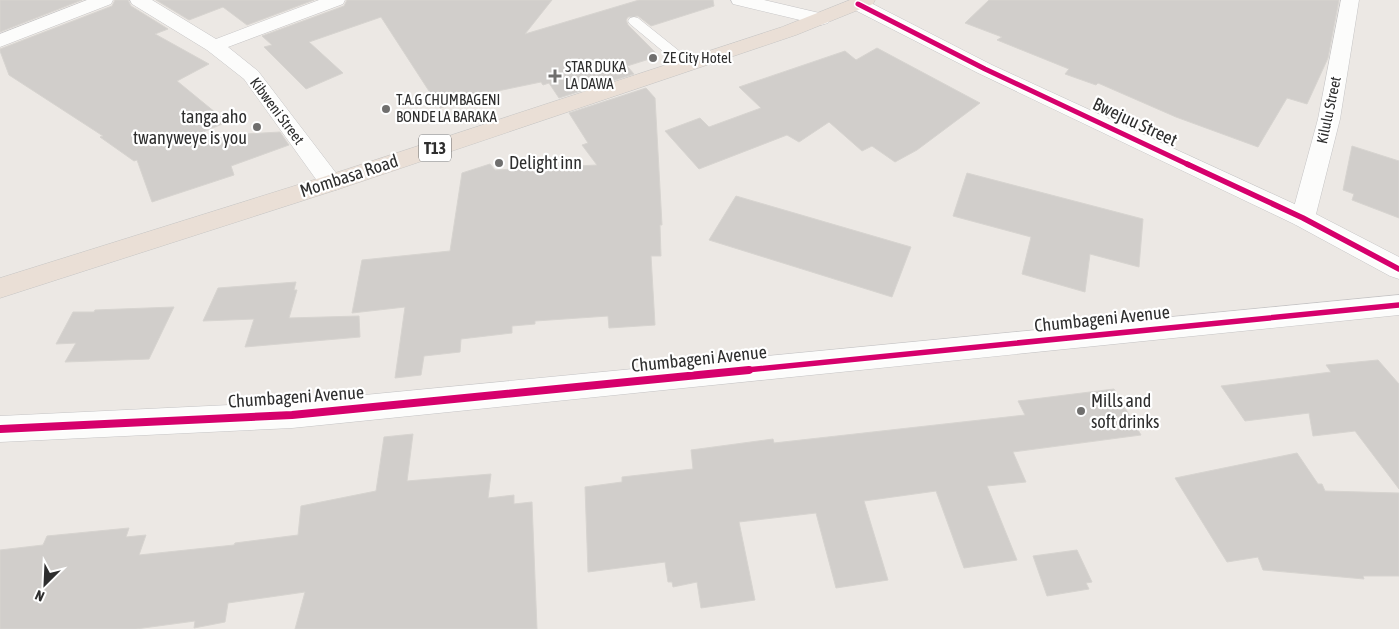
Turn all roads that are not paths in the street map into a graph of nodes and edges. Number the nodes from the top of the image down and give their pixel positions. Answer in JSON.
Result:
{"nodes":[{"id":1,"x":104,"y":0,"type":"edge"},
{"id":2,"x":139,"y":0,"type":"edge"},
{"id":3,"x":336,"y":0,"type":"edge"},
{"id":4,"x":740,"y":0,"type":"edge"},
{"id":5,"x":1350,"y":0,"type":"edge"},
{"id":6,"x":862,"y":2,"type":"edge"},
{"id":7,"x":821,"y":19,"type":"junction"},
{"id":8,"x":634,"y":21,"type":"dead end"},
{"id":9,"x":0,"y":41,"type":"edge"},
{"id":10,"x":214,"y":46,"type":"junction"},
{"id":11,"x":688,"y":65,"type":"junction"},
{"id":12,"x":331,"y":182,"type":"junction"},
{"id":13,"x":1303,"y":218,"type":"junction"},
{"id":14,"x":1399,"y":269,"type":"edge"},
{"id":15,"x":0,"y":288,"type":"edge"},
{"id":16,"x":1399,"y":305,"type":"edge"},
{"id":17,"x":0,"y":429,"type":"edge"}],
"edges":[{"from":1,"to":9,"type":"street"},
{"from":2,"to":10,"type":"street","name":"Kibweni Street"},
{"from":3,"to":10,"type":"street"},
{"from":4,"to":7,"type":"street"},
{"from":5,"to":13,"type":"street","name":"Kilulu Street"},
{"from":6,"to":7,"type":"highway","name":"Mombasa Road","number":"T13"},
{"from":6,"to":13,"type":"street","name":"Bwejuu Street"},
{"from":7,"to":11,"type":"highway","name":"Mombasa Road","number":"T13"},
{"from":8,"to":11,"type":"lane"},
{"from":10,"to":12,"type":"street","name":"Kibweni Street"},
{"from":11,"to":12,"type":"highway","name":"Mombasa Road","number":"T13"},
{"from":12,"to":15,"type":"highway","name":"Mombasa Road","number":"T13"},
{"from":13,"to":14,"type":"street","name":"Bwejuu Street"},
{"from":16,"to":17,"type":"street","name":"Chumbageni Avenue"}]}
